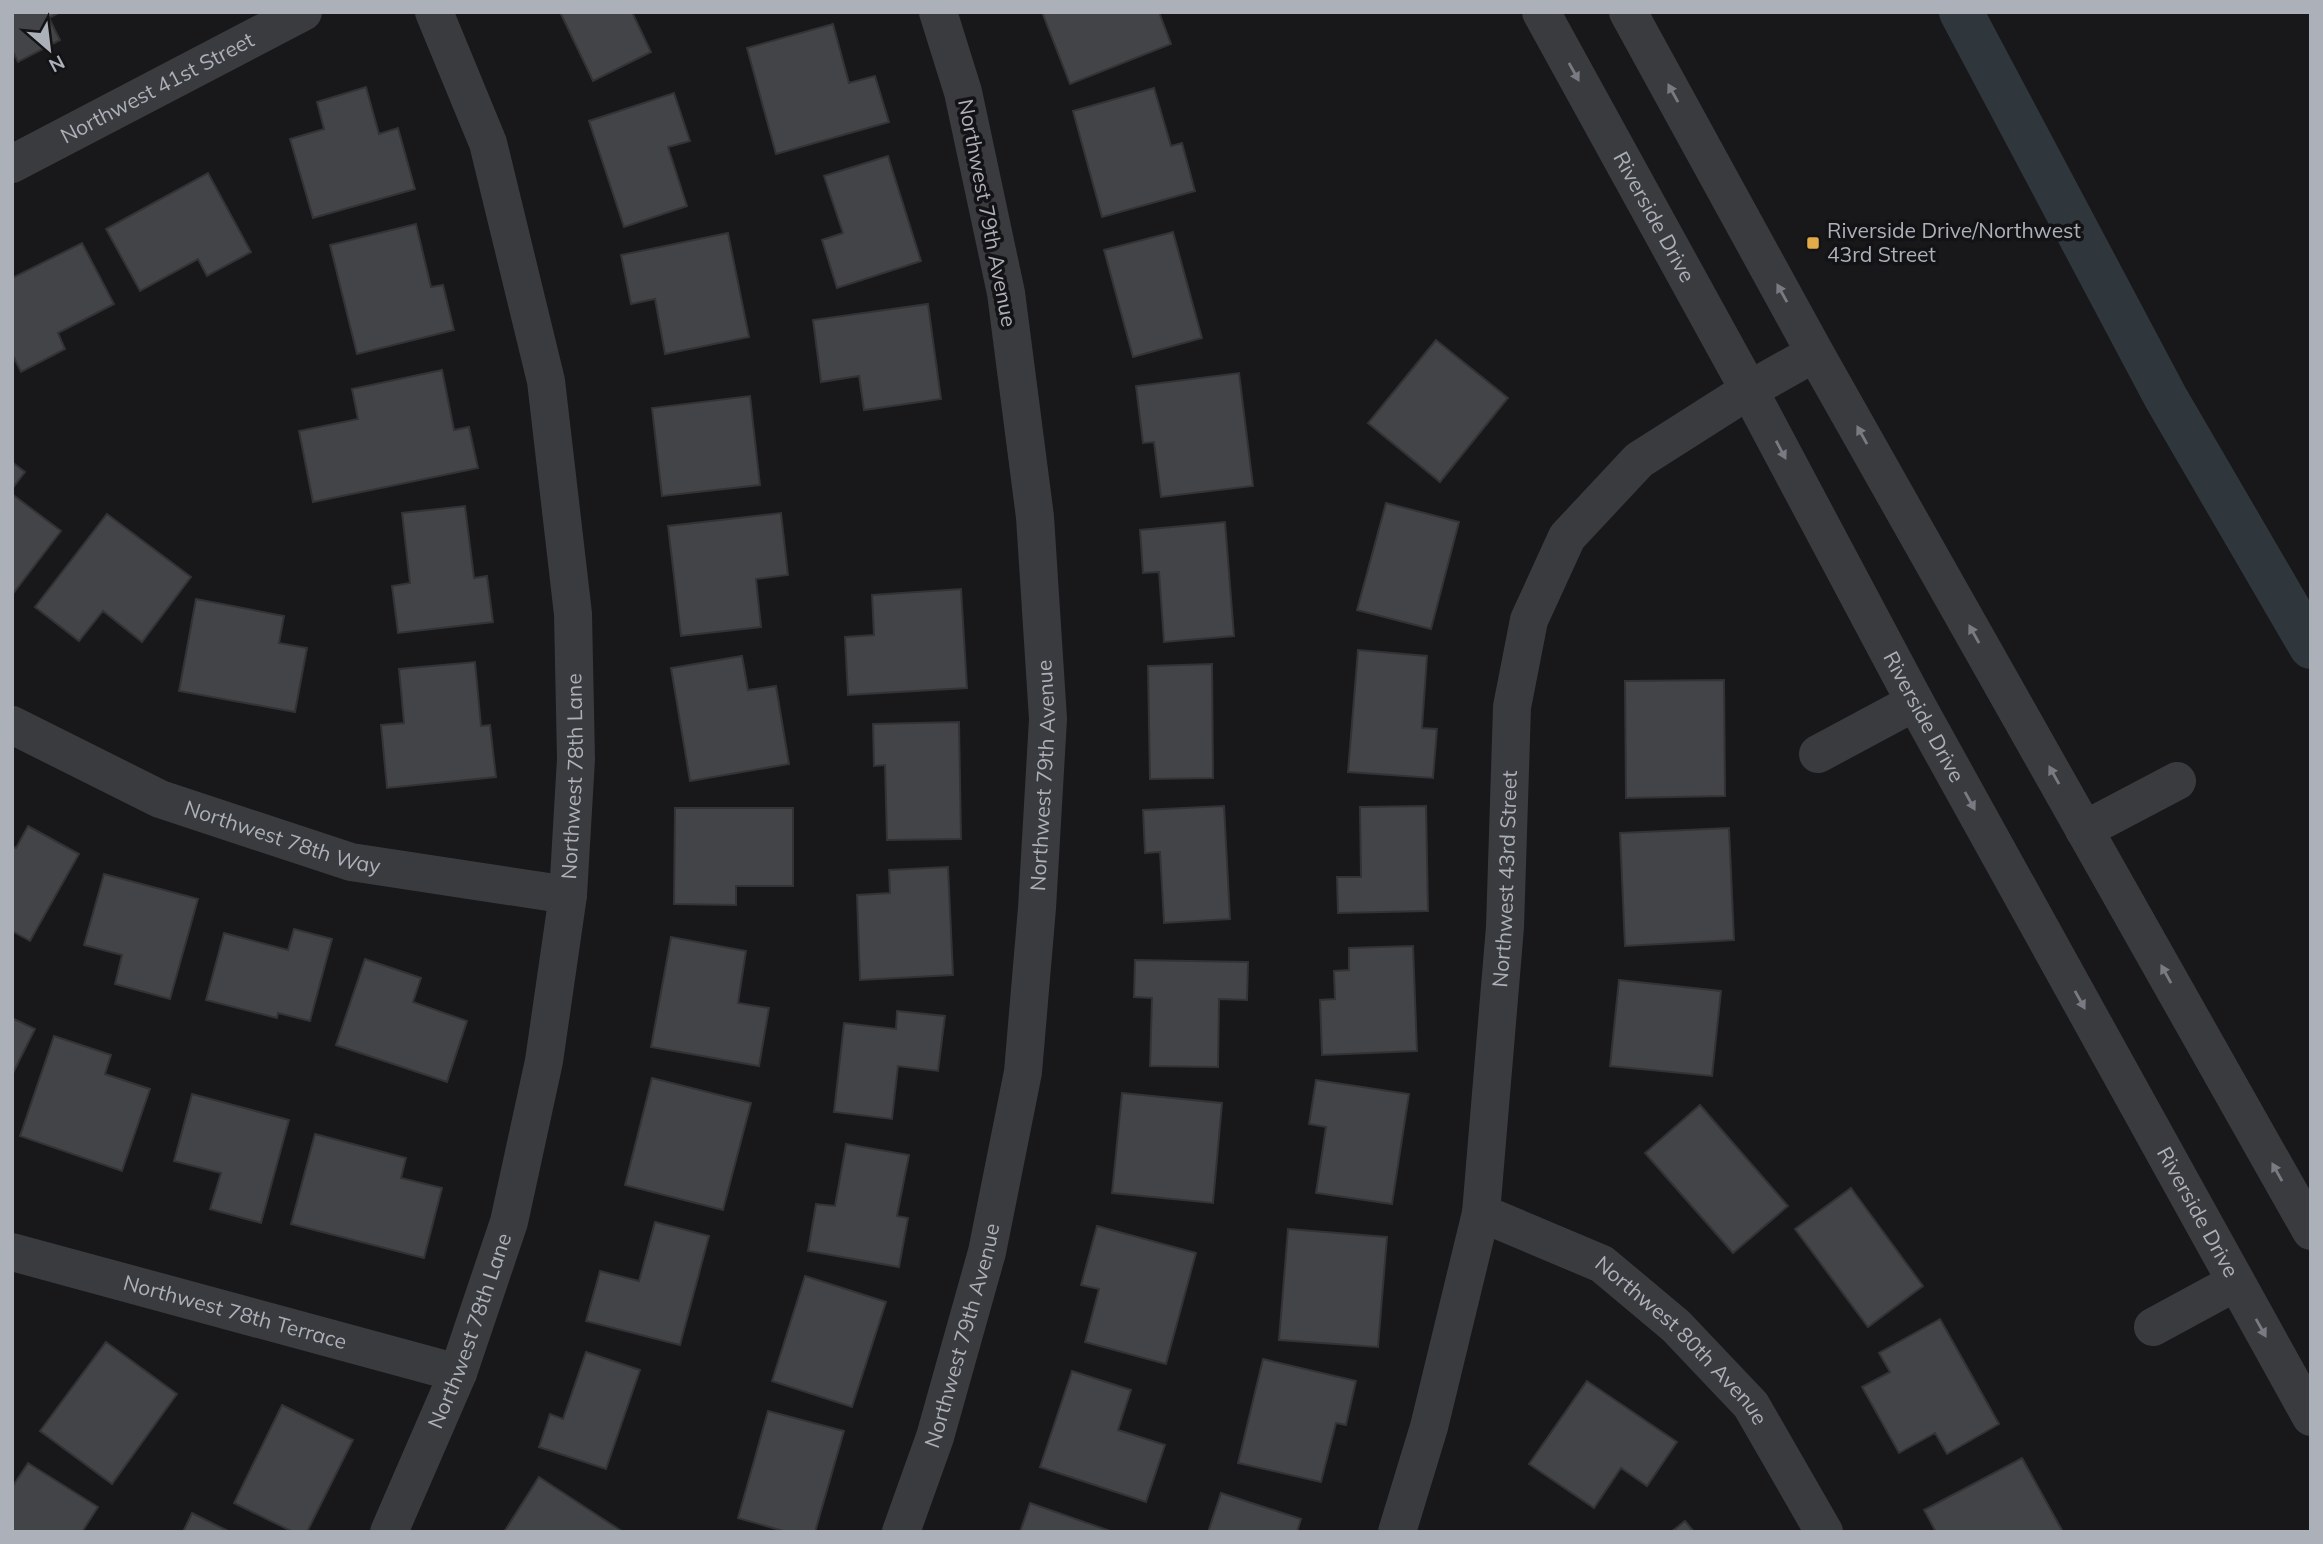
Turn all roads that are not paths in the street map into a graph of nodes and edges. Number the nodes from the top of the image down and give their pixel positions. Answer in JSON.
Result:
{"nodes":[{"id":1,"x":303,"y":12,"type":"edge"},
{"id":2,"x":434,"y":12,"type":"edge"},
{"id":3,"x":938,"y":12,"type":"edge"},
{"id":4,"x":1541,"y":12,"type":"edge"},
{"id":5,"x":1628,"y":12,"type":"edge"},
{"id":6,"x":12,"y":164,"type":"edge"},
{"id":7,"x":1815,"y":353,"type":"junction"},
{"id":8,"x":1749,"y":390,"type":"junction"},
{"id":9,"x":1915,"y":702,"type":"junction"},
{"id":10,"x":12,"y":724,"type":"edge"},
{"id":11,"x":1818,"y":754,"type":"dead end"},
{"id":12,"x":2177,"y":781,"type":"dead end"},
{"id":13,"x":2084,"y":830,"type":"junction"},
{"id":14,"x":568,"y":895,"type":"junction"},
{"id":15,"x":1481,"y":1213,"type":"junction"},
{"id":16,"x":2311,"y":1231,"type":"edge"},
{"id":17,"x":12,"y":1252,"type":"edge"},
{"id":18,"x":2236,"y":1282,"type":"junction"},
{"id":19,"x":2153,"y":1326,"type":"dead end"},
{"id":20,"x":458,"y":1373,"type":"junction"},
{"id":21,"x":2311,"y":1417,"type":"edge"},
{"id":22,"x":389,"y":1532,"type":"edge"},
{"id":23,"x":901,"y":1532,"type":"edge"},
{"id":24,"x":1397,"y":1532,"type":"edge"},
{"id":25,"x":1824,"y":1532,"type":"edge"}],
"edges":[{"from":1,"to":6,"type":"street","name":"Northwest 41st Street"},
{"from":2,"to":14,"type":"street","name":"Northwest 78th Lane"},
{"from":3,"to":23,"type":"street","name":"Northwest 79th Avenue"},
{"from":4,"to":8,"type":"street","name":"Riverside Drive","one_way":true},
{"from":7,"to":5,"type":"street","one_way":true},
{"from":7,"to":8,"type":"street","name":"Northwest 43rd Street"},
{"from":13,"to":7,"type":"street","one_way":true},
{"from":8,"to":9,"type":"street","name":"Riverside Drive","one_way":true},
{"from":8,"to":15,"type":"street","name":"Northwest 43rd Street"},
{"from":9,"to":11,"type":"street"},
{"from":9,"to":18,"type":"street","name":"Riverside Drive","one_way":true},
{"from":10,"to":14,"type":"street","name":"Northwest 78th Way"},
{"from":12,"to":13,"type":"street"},
{"from":16,"to":13,"type":"street","one_way":true},
{"from":14,"to":20,"type":"street","name":"Northwest 78th Lane"},
{"from":15,"to":24,"type":"street","name":"Northwest 43rd Street"},
{"from":15,"to":25,"type":"street","name":"Northwest 80th Avenue"},
{"from":17,"to":20,"type":"street","name":"Northwest 78th Terrace"},
{"from":18,"to":19,"type":"street"},
{"from":18,"to":21,"type":"street","name":"Riverside Drive","one_way":true},
{"from":20,"to":22,"type":"street","name":"Northwest 78th Lane"}]}
